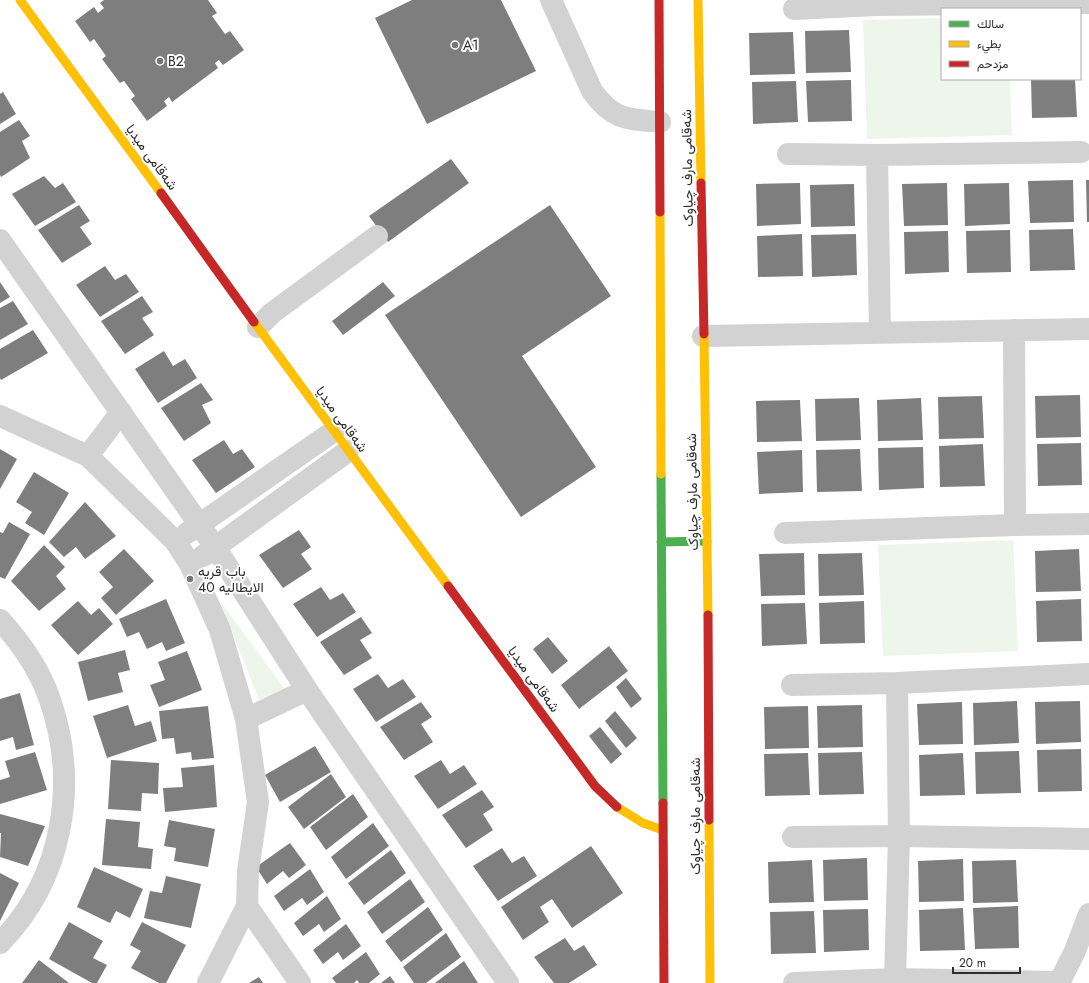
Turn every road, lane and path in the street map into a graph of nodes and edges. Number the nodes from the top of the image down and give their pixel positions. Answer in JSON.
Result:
{"nodes":[{"id":1,"x":20,"y":0,"type":"edge"},
{"id":2,"x":551,"y":0,"type":"edge"},
{"id":3,"x":659,"y":0,"type":"edge"},
{"id":4,"x":698,"y":0,"type":"edge"},
{"id":5,"x":876,"y":3,"type":"edge"},
{"id":6,"x":1089,"y":3,"type":"edge"},
{"id":7,"x":794,"y":9,"type":"dead end"},
{"id":8,"x":660,"y":122,"type":"junction"},
{"id":9,"x":1081,"y":152,"type":"dead end"},
{"id":10,"x":788,"y":154,"type":"dead end"},
{"id":11,"x":877,"y":155,"type":"junction"},
{"id":12,"x":377,"y":236,"type":"dead end"},
{"id":13,"x":0,"y":240,"type":"edge"},
{"id":14,"x":258,"y":328,"type":"junction"},
{"id":15,"x":1089,"y":329,"type":"edge"},
{"id":16,"x":1014,"y":330,"type":"junction"},
{"id":17,"x":880,"y":333,"type":"junction"},
{"id":18,"x":703,"y":336,"type":"junction"},
{"id":19,"x":121,"y":412,"type":"junction"},
{"id":20,"x":0,"y":416,"type":"edge"},
{"id":21,"x":334,"y":431,"type":"junction"},
{"id":22,"x":348,"y":451,"type":"junction"},
{"id":23,"x":88,"y":456,"type":"junction"},
{"id":24,"x":199,"y":524,"type":"junction"},
{"id":25,"x":1089,"y":524,"type":"edge"},
{"id":26,"x":1015,"y":525,"type":"junction"},
{"id":27,"x":785,"y":533,"type":"dead end"},
{"id":28,"x":175,"y":541,"type":"junction"},
{"id":29,"x":707,"y":541,"type":"junction"},
{"id":30,"x":661,"y":542,"type":"junction"},
{"id":31,"x":215,"y":547,"type":"junction"},
{"id":32,"x":190,"y":564,"type":"junction"},
{"id":33,"x":0,"y":620,"type":"edge"},
{"id":34,"x":1089,"y":674,"type":"edge"},
{"id":35,"x":897,"y":683,"type":"junction"},
{"id":36,"x":792,"y":685,"type":"dead end"},
{"id":37,"x":307,"y":690,"type":"junction"},
{"id":38,"x":246,"y":719,"type":"junction"},
{"id":39,"x":663,"y":830,"type":"junction"},
{"id":40,"x":899,"y":836,"type":"junction"},
{"id":41,"x":793,"y":837,"type":"dead end"},
{"id":42,"x":1089,"y":838,"type":"edge"},
{"id":43,"x":247,"y":906,"type":"junction"},
{"id":44,"x":1089,"y":914,"type":"edge"},
{"id":45,"x":0,"y":943,"type":"edge"},
{"id":46,"x":1082,"y":944,"type":"edge"},
{"id":47,"x":895,"y":979,"type":"junction"},
{"id":48,"x":208,"y":983,"type":"edge"},
{"id":49,"x":300,"y":983,"type":"edge"},
{"id":50,"x":508,"y":983,"type":"edge"},
{"id":51,"x":664,"y":983,"type":"edge"},
{"id":52,"x":710,"y":983,"type":"edge"},
{"id":53,"x":794,"y":983,"type":"edge"},
{"id":54,"x":1059,"y":983,"type":"edge"}],
"edges":[{"from":1,"to":14,"type":"street","name":"شەقامی میدیا"},
{"from":2,"to":8,"type":"street"},
{"from":3,"to":8,"type":"street","name":"شەقامی مارف چیاوک"},
{"from":4,"to":18,"type":"street","name":"شەقامی مارف چیاوک"},
{"from":5,"to":6,"type":"street"},
{"from":5,"to":7,"type":"street"},
{"from":8,"to":30,"type":"street","name":"شەقامی مارف چیاوک"},
{"from":9,"to":11,"type":"street"},
{"from":10,"to":11,"type":"street"},
{"from":11,"to":17,"type":"street"},
{"from":12,"to":14,"type":"street"},
{"from":13,"to":19,"type":"street"},
{"from":14,"to":21,"type":"street","name":"شەقامی میدیا"},
{"from":15,"to":16,"type":"street"},
{"from":16,"to":17,"type":"street"},
{"from":16,"to":26,"type":"street"},
{"from":17,"to":18,"type":"street"},
{"from":18,"to":29,"type":"street","name":"شەقامی مارف چیاوک"},
{"from":19,"to":23,"type":"street"},
{"from":19,"to":24,"type":"street"},
{"from":20,"to":23,"type":"street"},
{"from":21,"to":22,"type":"street","name":"شەقامی میدیا"},
{"from":21,"to":24,"type":"street"},
{"from":22,"to":31,"type":"street"},
{"from":22,"to":39,"type":"street","name":"شەقامی میدیا"},
{"from":23,"to":28,"type":"street"},
{"from":24,"to":28,"type":"street"},
{"from":24,"to":31,"type":"street"},
{"from":25,"to":26,"type":"street"},
{"from":26,"to":27,"type":"street"},
{"from":28,"to":32,"type":"street"},
{"from":29,"to":30,"type":"street"},
{"from":29,"to":52,"type":"street","name":"شەقامی مارف چیاوک"},
{"from":30,"to":39,"type":"street","name":"شەقامی مارف چیاوک"},
{"from":31,"to":32,"type":"street"},
{"from":31,"to":37,"type":"street"},
{"from":32,"to":38,"type":"street"},
{"from":33,"to":45,"type":"street"},
{"from":34,"to":35,"type":"street"},
{"from":35,"to":36,"type":"street"},
{"from":35,"to":40,"type":"street"},
{"from":37,"to":38,"type":"street"},
{"from":37,"to":50,"type":"street"},
{"from":38,"to":43,"type":"street"},
{"from":39,"to":51,"type":"street","name":"شەقامی مارف چیاوک"},
{"from":40,"to":41,"type":"street"},
{"from":40,"to":42,"type":"street"},
{"from":40,"to":47,"type":"street"},
{"from":43,"to":48,"type":"street"},
{"from":43,"to":49,"type":"street"},
{"from":44,"to":46,"type":"street"},
{"from":46,"to":54,"type":"street"},
{"from":47,"to":53,"type":"street"},
{"from":47,"to":54,"type":"street"}]}
